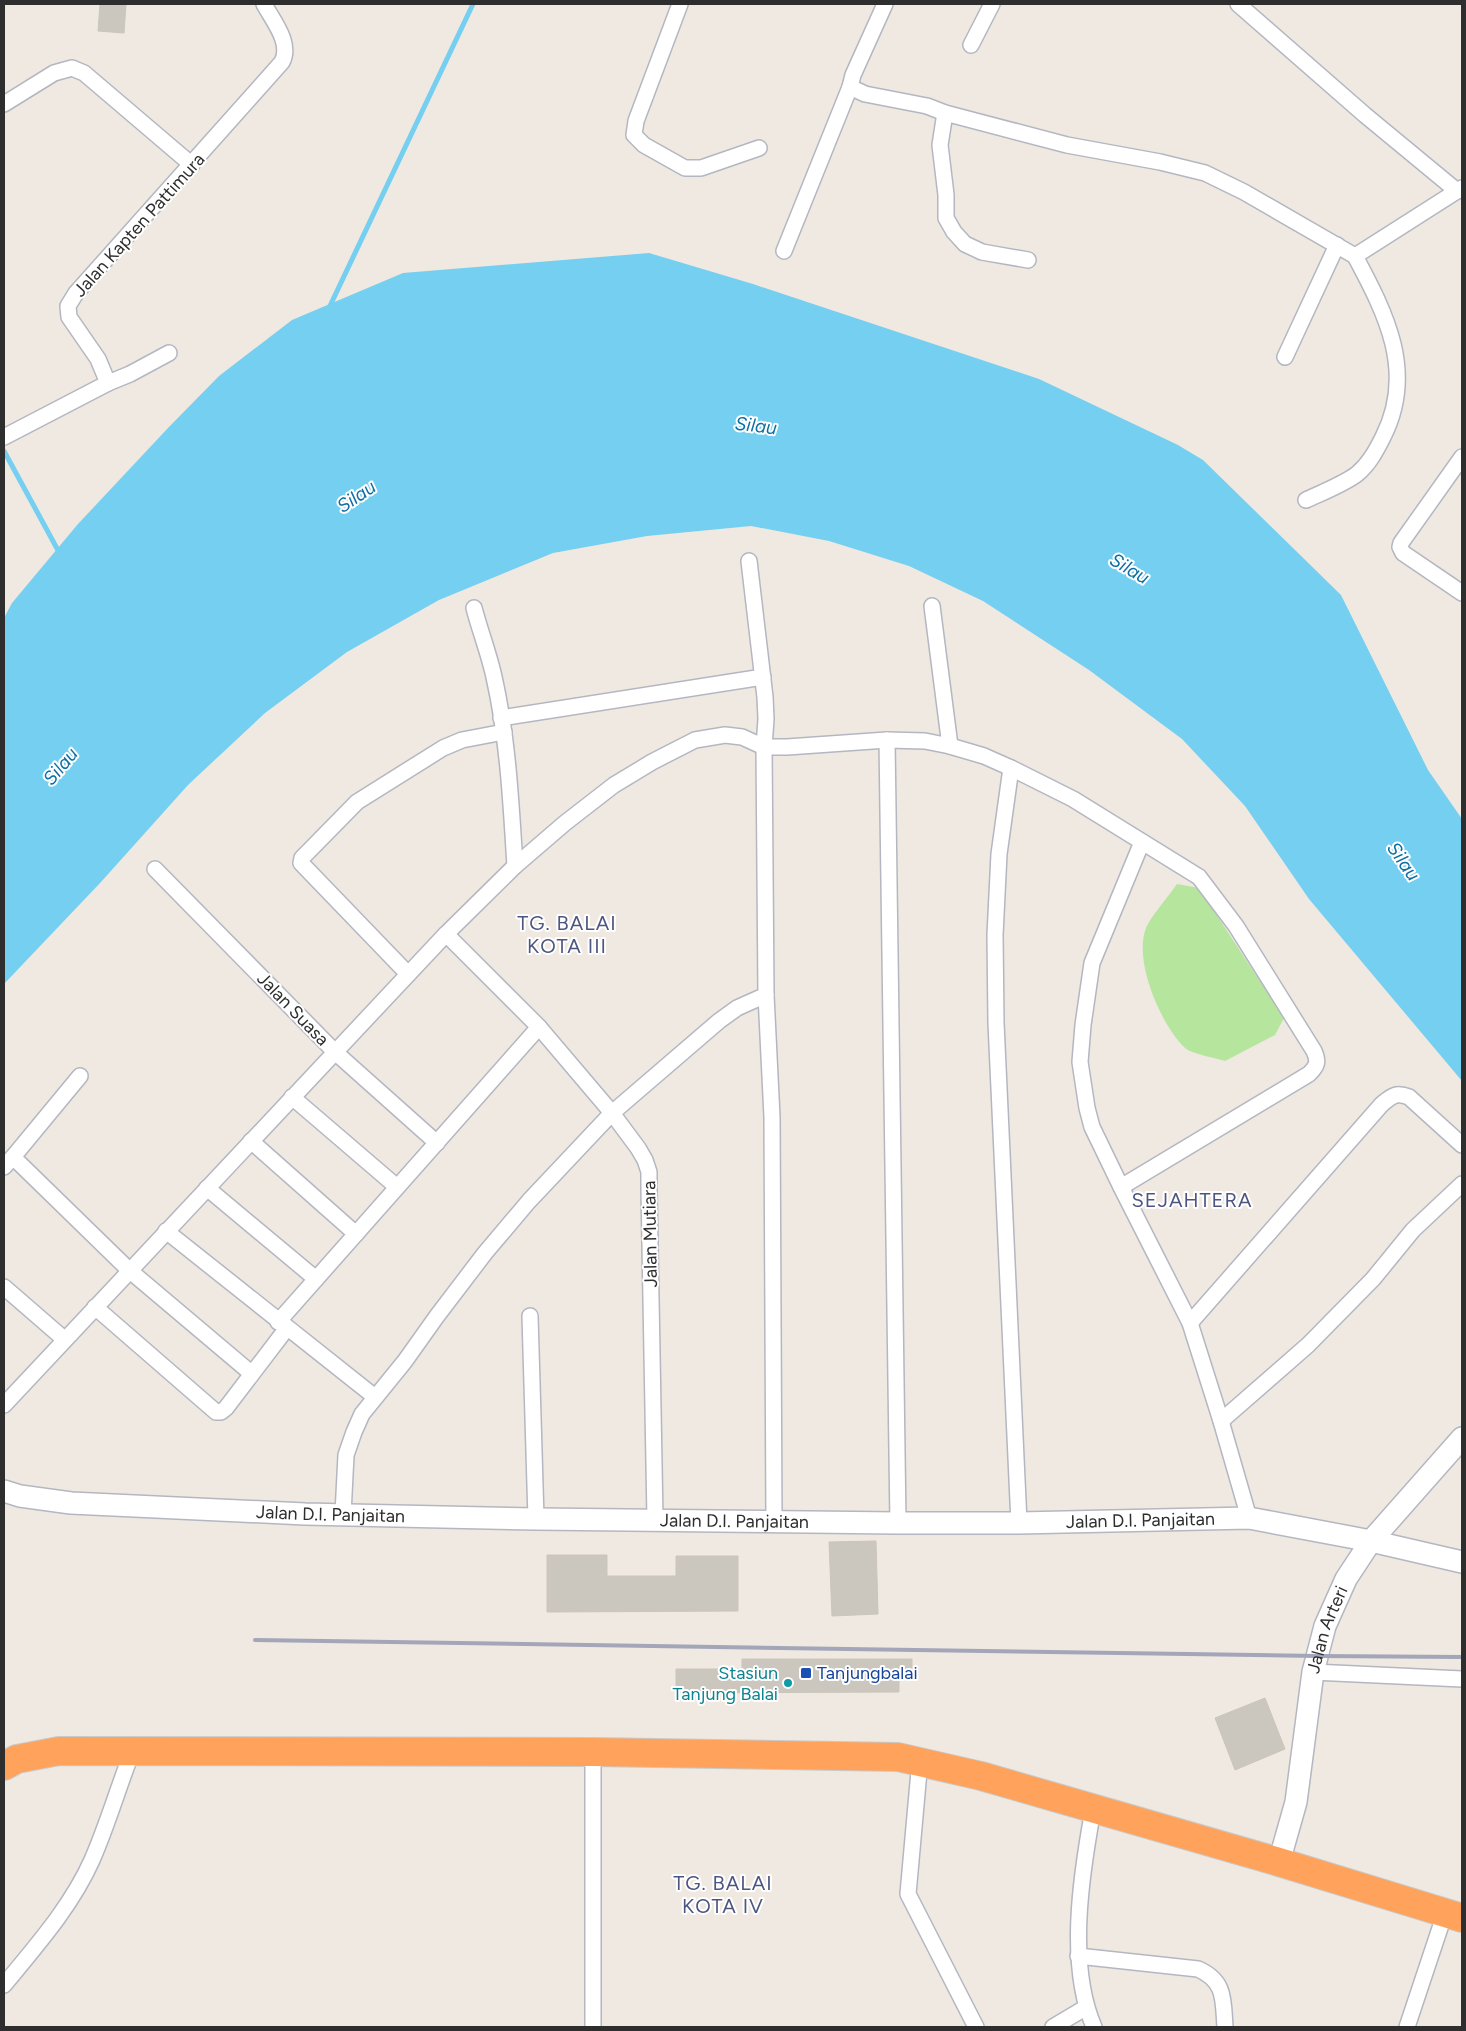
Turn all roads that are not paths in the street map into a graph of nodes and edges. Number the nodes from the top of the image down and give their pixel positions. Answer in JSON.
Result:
{"nodes":[{"id":1,"x":264,"y":4,"type":"edge"},
{"id":2,"x":680,"y":4,"type":"edge"},
{"id":3,"x":885,"y":4,"type":"edge"},
{"id":4,"x":992,"y":4,"type":"edge"},
{"id":5,"x":1238,"y":4,"type":"edge"},
{"id":6,"x":971,"y":45,"type":"dead end"},
{"id":7,"x":850,"y":87,"type":"junction"},
{"id":8,"x":4,"y":104,"type":"edge"},
{"id":9,"x":945,"y":113,"type":"junction"},
{"id":10,"x":759,"y":148,"type":"dead end"},
{"id":11,"x":192,"y":165,"type":"junction"},
{"id":12,"x":1460,"y":190,"type":"edge"},
{"id":13,"x":1337,"y":245,"type":"junction"},
{"id":14,"x":784,"y":252,"type":"dead end"},
{"id":15,"x":1355,"y":256,"type":"junction"},
{"id":16,"x":1028,"y":260,"type":"dead end"},
{"id":17,"x":169,"y":353,"type":"dead end"},
{"id":18,"x":1285,"y":357,"type":"dead end"},
{"id":19,"x":108,"y":383,"type":"junction"},
{"id":20,"x":5,"y":436,"type":"edge"},
{"id":21,"x":1462,"y":457,"type":"edge"},
{"id":22,"x":1306,"y":500,"type":"dead end"},
{"id":23,"x":749,"y":561,"type":"dead end"},
{"id":24,"x":1462,"y":593,"type":"edge"},
{"id":25,"x":932,"y":606,"type":"dead end"},
{"id":26,"x":474,"y":608,"type":"dead end"},
{"id":27,"x":762,"y":677,"type":"junction"},
{"id":28,"x":502,"y":725,"type":"junction"},
{"id":29,"x":887,"y":740,"type":"junction"},
{"id":30,"x":950,"y":746,"type":"junction"},
{"id":31,"x":764,"y":747,"type":"junction"},
{"id":32,"x":1010,"y":768,"type":"junction"},
{"id":33,"x":1142,"y":842,"type":"junction"},
{"id":34,"x":515,"y":866,"type":"junction"},
{"id":35,"x":155,"y":869,"type":"dead end"},
{"id":36,"x":446,"y":934,"type":"junction"},
{"id":37,"x":408,"y":974,"type":"junction"},
{"id":38,"x":766,"y":995,"type":"junction"},
{"id":39,"x":539,"y":1027,"type":"junction"},
{"id":40,"x":335,"y":1052,"type":"junction"},
{"id":41,"x":80,"y":1076,"type":"dead end"},
{"id":42,"x":292,"y":1098,"type":"junction"},
{"id":43,"x":612,"y":1114,"type":"junction"},
{"id":44,"x":251,"y":1141,"type":"junction"},
{"id":45,"x":437,"y":1143,"type":"junction"},
{"id":46,"x":1462,"y":1145,"type":"edge"},
{"id":47,"x":8,"y":1162,"type":"edge"},
{"id":48,"x":1462,"y":1184,"type":"edge"},
{"id":49,"x":397,"y":1187,"type":"junction"},
{"id":50,"x":207,"y":1188,"type":"junction"},
{"id":51,"x":1120,"y":1188,"type":"junction"},
{"id":52,"x":166,"y":1231,"type":"junction"},
{"id":53,"x":356,"y":1234,"type":"junction"},
{"id":54,"x":129,"y":1270,"type":"junction"},
{"id":55,"x":316,"y":1279,"type":"junction"},
{"id":56,"x":4,"y":1287,"type":"edge"},
{"id":57,"x":95,"y":1307,"type":"junction"},
{"id":58,"x":530,"y":1316,"type":"dead end"},
{"id":59,"x":1190,"y":1323,"type":"junction"},
{"id":60,"x":283,"y":1325,"type":"junction"},
{"id":61,"x":64,"y":1339,"type":"junction"},
{"id":62,"x":251,"y":1374,"type":"junction"},
{"id":63,"x":375,"y":1397,"type":"junction"},
{"id":64,"x":4,"y":1405,"type":"edge"},
{"id":65,"x":1221,"y":1421,"type":"junction"},
{"id":66,"x":1462,"y":1438,"type":"edge"},
{"id":67,"x":4,"y":1491,"type":"edge"},
{"id":68,"x":343,"y":1514,"type":"junction"},
{"id":69,"x":1249,"y":1518,"type":"junction"},
{"id":70,"x":536,"y":1519,"type":"junction"},
{"id":71,"x":655,"y":1519,"type":"junction"},
{"id":72,"x":774,"y":1522,"type":"junction"},
{"id":73,"x":898,"y":1523,"type":"junction"},
{"id":74,"x":1019,"y":1523,"type":"junction"},
{"id":75,"x":1371,"y":1541,"type":"junction"},
{"id":76,"x":1462,"y":1562,"type":"edge"},
{"id":77,"x":1313,"y":1672,"type":"junction"},
{"id":78,"x":1462,"y":1679,"type":"edge"},
{"id":79,"x":132,"y":1752,"type":"junction"},
{"id":80,"x":593,"y":1752,"type":"junction"},
{"id":81,"x":920,"y":1760,"type":"junction"},
{"id":82,"x":4,"y":1766,"type":"edge"},
{"id":83,"x":1093,"y":1810,"type":"junction"},
{"id":84,"x":1279,"y":1862,"type":"junction"},
{"id":85,"x":1454,"y":1916,"type":"edge"},
{"id":86,"x":1078,"y":1956,"type":"junction"},
{"id":87,"x":4,"y":1985,"type":"edge"},
{"id":88,"x":1085,"y":2008,"type":"junction"},
{"id":89,"x":593,"y":2027,"type":"edge"},
{"id":90,"x":976,"y":2027,"type":"edge"},
{"id":91,"x":1053,"y":2027,"type":"edge"},
{"id":92,"x":1094,"y":2027,"type":"edge"},
{"id":93,"x":1225,"y":2027,"type":"edge"},
{"id":94,"x":1407,"y":2027,"type":"edge"}],
"edges":[{"from":1,"to":11,"type":"street","name":"Jalan Kapten Pattimura"},
{"from":2,"to":10,"type":"street"},
{"from":3,"to":7,"type":"street"},
{"from":4,"to":6,"type":"street"},
{"from":5,"to":12,"type":"street"},
{"from":7,"to":9,"type":"street"},
{"from":7,"to":14,"type":"street"},
{"from":8,"to":11,"type":"street"},
{"from":9,"to":13,"type":"street"},
{"from":9,"to":16,"type":"street"},
{"from":11,"to":19,"type":"street","name":"Jalan Kapten Pattimura"},
{"from":12,"to":15,"type":"street"},
{"from":13,"to":15,"type":"street"},
{"from":13,"to":18,"type":"street"},
{"from":15,"to":22,"type":"street"},
{"from":17,"to":19,"type":"street"},
{"from":19,"to":20,"type":"street"},
{"from":21,"to":24,"type":"street"},
{"from":23,"to":27,"type":"street"},
{"from":25,"to":30,"type":"street"},
{"from":26,"to":28,"type":"street"},
{"from":27,"to":28,"type":"street"},
{"from":27,"to":31,"type":"street"},
{"from":28,"to":34,"type":"street"},
{"from":28,"to":37,"type":"street"},
{"from":29,"to":30,"type":"street"},
{"from":29,"to":31,"type":"street"},
{"from":29,"to":73,"type":"street"},
{"from":30,"to":32,"type":"street"},
{"from":31,"to":34,"type":"street"},
{"from":31,"to":38,"type":"street"},
{"from":32,"to":33,"type":"street"},
{"from":32,"to":74,"type":"street"},
{"from":33,"to":51,"type":"street"},
{"from":33,"to":51,"type":"street"},
{"from":34,"to":36,"type":"street"},
{"from":35,"to":40,"type":"street","name":"Jalan Suasa"},
{"from":36,"to":37,"type":"street"},
{"from":36,"to":39,"type":"street","name":"Jalan Mutiara"},
{"from":37,"to":40,"type":"street"},
{"from":38,"to":43,"type":"street"},
{"from":38,"to":72,"type":"street"},
{"from":39,"to":43,"type":"street","name":"Jalan Mutiara"},
{"from":39,"to":45,"type":"street"},
{"from":40,"to":42,"type":"street"},
{"from":40,"to":45,"type":"street","name":"Jalan Suasa"},
{"from":41,"to":47,"type":"street"},
{"from":42,"to":44,"type":"street"},
{"from":42,"to":49,"type":"street"},
{"from":43,"to":63,"type":"street"},
{"from":43,"to":71,"type":"street","name":"Jalan Mutiara"},
{"from":44,"to":50,"type":"street"},
{"from":44,"to":53,"type":"street"},
{"from":45,"to":49,"type":"street"},
{"from":46,"to":59,"type":"street"},
{"from":47,"to":54,"type":"street"},
{"from":48,"to":65,"type":"street"},
{"from":49,"to":53,"type":"street"},
{"from":50,"to":52,"type":"street"},
{"from":50,"to":55,"type":"street"},
{"from":51,"to":59,"type":"street"},
{"from":52,"to":54,"type":"street"},
{"from":52,"to":60,"type":"street"},
{"from":53,"to":55,"type":"street"},
{"from":54,"to":57,"type":"street"},
{"from":54,"to":62,"type":"street"},
{"from":55,"to":60,"type":"street"},
{"from":56,"to":61,"type":"street"},
{"from":57,"to":61,"type":"street"},
{"from":57,"to":62,"type":"street"},
{"from":58,"to":70,"type":"street"},
{"from":59,"to":65,"type":"street"},
{"from":60,"to":62,"type":"street"},
{"from":60,"to":63,"type":"street"},
{"from":61,"to":64,"type":"street"},
{"from":63,"to":68,"type":"street"},
{"from":65,"to":69,"type":"street"},
{"from":66,"to":75,"type":"main road","name":"Jalan Arteri"},
{"from":67,"to":68,"type":"main road","name":"Jalan D.I. Panjaitan"},
{"from":68,"to":70,"type":"main road","name":"Jalan D.I. Panjaitan"},
{"from":69,"to":74,"type":"main road","name":"Jalan D.I. Panjaitan"},
{"from":69,"to":75,"type":"main road","name":"Jalan D.I. Panjaitan"},
{"from":70,"to":71,"type":"main road","name":"Jalan D.I. Panjaitan"},
{"from":71,"to":72,"type":"main road","name":"Jalan D.I. Panjaitan"},
{"from":72,"to":73,"type":"main road","name":"Jalan D.I. Panjaitan"},
{"from":73,"to":74,"type":"main road","name":"Jalan D.I. Panjaitan"},
{"from":75,"to":76,"type":"main road","name":"Jalan D.I. Panjaitan"},
{"from":75,"to":77,"type":"main road","name":"Jalan Arteri"},
{"from":77,"to":78,"type":"street"},
{"from":77,"to":84,"type":"main road","name":"Jalan Arteri"},
{"from":79,"to":80,"type":"highway"},
{"from":79,"to":82,"type":"highway"},
{"from":79,"to":87,"type":"street"},
{"from":80,"to":81,"type":"highway"},
{"from":80,"to":89,"type":"street"},
{"from":81,"to":83,"type":"highway"},
{"from":81,"to":90,"type":"street"},
{"from":83,"to":84,"type":"highway"},
{"from":83,"to":86,"type":"street"},
{"from":84,"to":85,"type":"highway"},
{"from":85,"to":94,"type":"street"},
{"from":86,"to":88,"type":"street"},
{"from":86,"to":93,"type":"street"},
{"from":88,"to":91,"type":"street"},
{"from":88,"to":92,"type":"street"}]}
